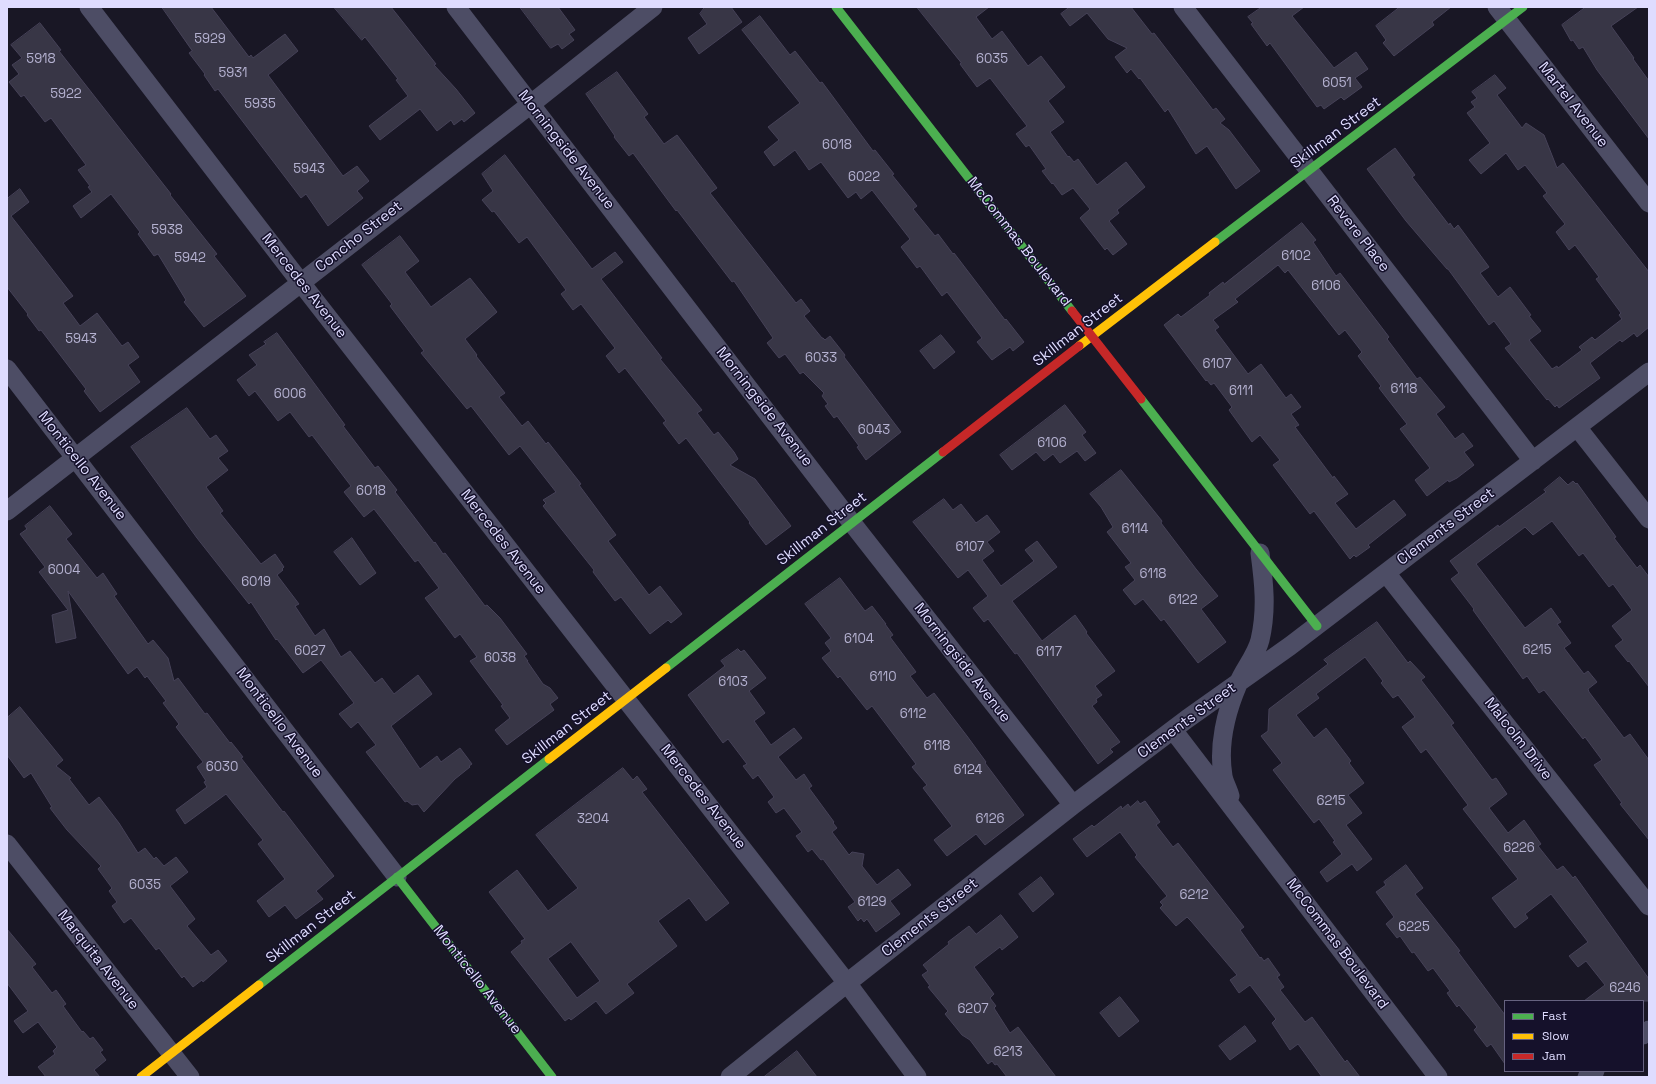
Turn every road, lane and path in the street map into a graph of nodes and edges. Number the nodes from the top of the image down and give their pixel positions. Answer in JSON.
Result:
{"nodes":[{"id":1,"x":89,"y":7,"type":"edge"},
{"id":2,"x":456,"y":7,"type":"edge"},
{"id":3,"x":653,"y":7,"type":"edge"},
{"id":4,"x":836,"y":7,"type":"edge"},
{"id":5,"x":1183,"y":7,"type":"edge"},
{"id":6,"x":1524,"y":7,"type":"edge"},
{"id":7,"x":1502,"y":13,"type":"edge"},
{"id":8,"x":531,"y":104,"type":"junction"},
{"id":9,"x":1310,"y":170,"type":"junction"},
{"id":10,"x":1649,"y":203,"type":"edge"},
{"id":11,"x":301,"y":282,"type":"junction"},
{"id":12,"x":1092,"y":336,"type":"junction"},
{"id":13,"x":7,"y":369,"type":"edge"},
{"id":14,"x":1649,"y":372,"type":"edge"},
{"id":15,"x":1577,"y":427,"type":"junction"},
{"id":16,"x":75,"y":458,"type":"junction"},
{"id":17,"x":1533,"y":461,"type":"junction"},
{"id":18,"x":7,"y":511,"type":"edge"},
{"id":19,"x":1649,"y":520,"type":"edge"},
{"id":20,"x":852,"y":523,"type":"junction"},
{"id":21,"x":1260,"y":553,"type":"junction"},
{"id":22,"x":1386,"y":573,"type":"junction"},
{"id":23,"x":1317,"y":626,"type":"junction"},
{"id":24,"x":1238,"y":684,"type":"junction"},
{"id":25,"x":627,"y":700,"type":"junction"},
{"id":26,"x":1173,"y":730,"type":"junction"},
{"id":27,"x":1073,"y":805,"type":"junction"},
{"id":28,"x":1236,"y":810,"type":"junction"},
{"id":29,"x":7,"y":844,"type":"edge"},
{"id":30,"x":398,"y":877,"type":"junction"},
{"id":31,"x":1649,"y":906,"type":"edge"},
{"id":32,"x":847,"y":983,"type":"junction"},
{"id":33,"x":171,"y":1053,"type":"junction"},
{"id":34,"x":141,"y":1077,"type":"edge"},
{"id":35,"x":190,"y":1077,"type":"edge"},
{"id":36,"x":552,"y":1077,"type":"edge"},
{"id":37,"x":730,"y":1077,"type":"edge"},
{"id":38,"x":918,"y":1077,"type":"edge"},
{"id":39,"x":1438,"y":1077,"type":"edge"}],
"edges":[{"from":1,"to":11,"type":"street","name":"Mercedes Avenue"},
{"from":2,"to":8,"type":"street","name":"Morningside Avenue"},
{"from":3,"to":8,"type":"street","name":"Concho Street"},
{"from":4,"to":12,"type":"main road","name":"McCommas Boulevard"},
{"from":5,"to":9,"type":"street","name":"Revere Place"},
{"from":6,"to":7,"type":"main road","name":"Skillman Street"},
{"from":7,"to":9,"type":"main road","name":"Skillman Street"},
{"from":7,"to":10,"type":"street","name":"Martel Avenue"},
{"from":8,"to":11,"type":"street","name":"Concho Street"},
{"from":8,"to":20,"type":"street","name":"Morningside Avenue"},
{"from":9,"to":12,"type":"main road","name":"Skillman Street"},
{"from":9,"to":17,"type":"street","name":"Revere Place"},
{"from":11,"to":16,"type":"street","name":"Concho Street"},
{"from":11,"to":25,"type":"street","name":"Mercedes Avenue"},
{"from":12,"to":20,"type":"main road","name":"Skillman Street"},
{"from":12,"to":21,"type":"main road","name":"McCommas Boulevard"},
{"from":13,"to":16,"type":"street","name":"Monticello Avenue"},
{"from":14,"to":15,"type":"street","name":"Clements Street"},
{"from":15,"to":17,"type":"street","name":"Clements Street"},
{"from":15,"to":19,"type":"street"},
{"from":16,"to":18,"type":"street","name":"Concho Street"},
{"from":16,"to":30,"type":"street","name":"Monticello Avenue"},
{"from":17,"to":22,"type":"street","name":"Clements Street"},
{"from":20,"to":25,"type":"main road","name":"Skillman Street"},
{"from":20,"to":27,"type":"street","name":"Morningside Avenue"},
{"from":21,"to":23,"type":"main road","name":"McCommas Boulevard"},
{"from":21,"to":24,"type":"street","name":"McCommas Boulevard"},
{"from":22,"to":23,"type":"street","name":"Clements Street"},
{"from":22,"to":31,"type":"street","name":"Malcolm Drive"},
{"from":23,"to":24,"type":"street","name":"Clements Street"},
{"from":24,"to":26,"type":"street","name":"Clements Street"},
{"from":24,"to":28,"type":"street","name":"McCommas Boulevard"},
{"from":25,"to":30,"type":"main road","name":"Skillman Street"},
{"from":25,"to":32,"type":"street","name":"Mercedes Avenue"},
{"from":26,"to":27,"type":"street","name":"Clements Street"},
{"from":26,"to":28,"type":"street","name":"McCommas Boulevard"},
{"from":27,"to":32,"type":"street","name":"Clements Street"},
{"from":28,"to":39,"type":"street","name":"McCommas Boulevard"},
{"from":29,"to":33,"type":"street","name":"Marquita Avenue"},
{"from":30,"to":33,"type":"main road","name":"Skillman Street"},
{"from":30,"to":36,"type":"main road","name":"Monticello Avenue"},
{"from":32,"to":37,"type":"street","name":"Clements Street"},
{"from":32,"to":38,"type":"street","name":"Mercedes Avenue"},
{"from":33,"to":34,"type":"main road","name":"Skillman Street"},
{"from":33,"to":35,"type":"street","name":"Marquita Avenue"}]}
